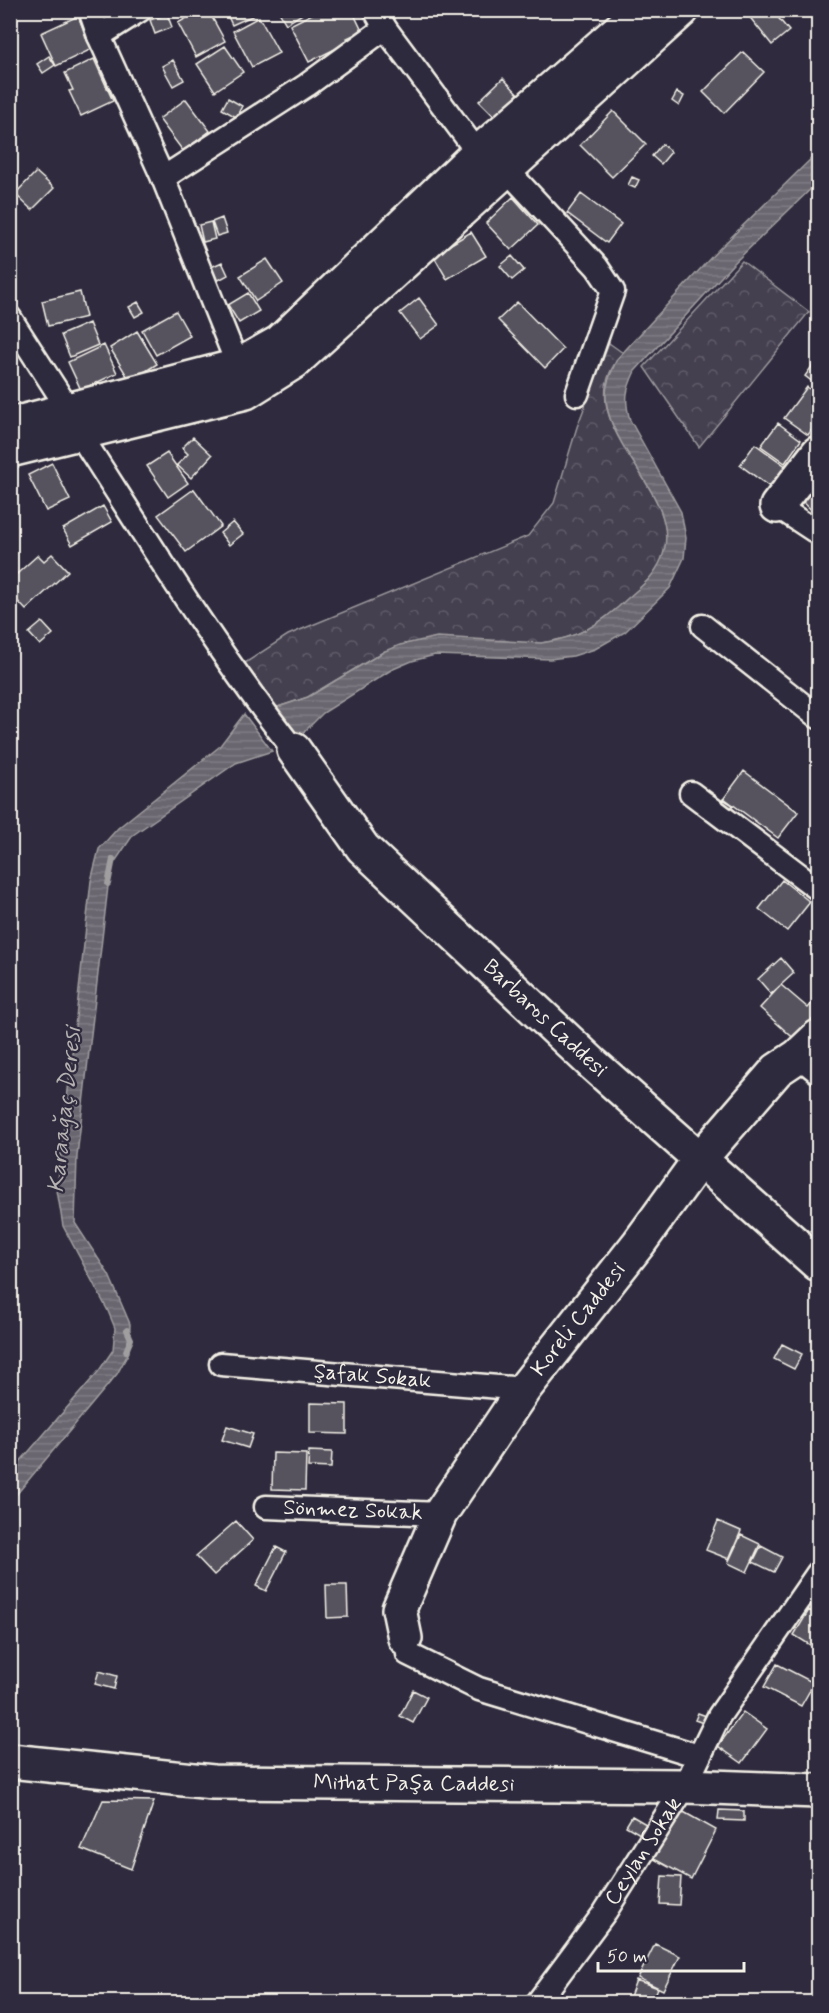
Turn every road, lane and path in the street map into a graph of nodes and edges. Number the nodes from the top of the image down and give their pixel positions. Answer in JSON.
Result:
{"nodes":[{"id":1,"x":90,"y":10,"type":"edge"},
{"id":2,"x":140,"y":10,"type":"edge"},
{"id":3,"x":642,"y":10,"type":"edge"},
{"id":4,"x":682,"y":10,"type":"edge"},
{"id":5,"x":380,"y":19,"type":"edge"},
{"id":6,"x":99,"y":36,"type":"junction"},
{"id":7,"x":478,"y":153,"type":"junction"},
{"id":8,"x":507,"y":170,"type":"junction"},
{"id":9,"x":163,"y":178,"type":"junction"},
{"id":10,"x":10,"y":318,"type":"edge"},
{"id":11,"x":238,"y":366,"type":"junction"},
{"id":12,"x":577,"y":394,"type":"dead end"},
{"id":13,"x":74,"y":422,"type":"junction"},
{"id":14,"x":10,"y":425,"type":"edge"},
{"id":15,"x":10,"y":450,"type":"edge"},
{"id":16,"x":819,"y":453,"type":"edge"},
{"id":17,"x":777,"y":506,"type":"joint"},
{"id":18,"x":819,"y":533,"type":"edge"},
{"id":19,"x":703,"y":626,"type":"dead end"},
{"id":20,"x":819,"y":717,"type":"edge"},
{"id":21,"x":294,"y":750,"type":"joint"},
{"id":22,"x":691,"y":793,"type":"dead end"},
{"id":23,"x":819,"y":889,"type":"edge"},
{"id":24,"x":812,"y":1055,"type":"edge"},
{"id":25,"x":700,"y":1159,"type":"junction"},
{"id":26,"x":819,"y":1264,"type":"edge"},
{"id":27,"x":221,"y":1364,"type":"dead end"},
{"id":28,"x":524,"y":1389,"type":"junction"},
{"id":29,"x":266,"y":1507,"type":"dead end"},
{"id":30,"x":440,"y":1514,"type":"junction"},
{"id":31,"x":819,"y":1573,"type":"edge"},
{"id":32,"x":405,"y":1638,"type":"joint"},
{"id":33,"x":699,"y":1756,"type":"junction"},
{"id":34,"x":10,"y":1761,"type":"edge"},
{"id":35,"x":685,"y":1786,"type":"junction"},
{"id":36,"x":819,"y":1791,"type":"edge"},
{"id":37,"x":538,"y":2002,"type":"edge"}],
"edges":[{"from":1,"to":6,"type":"street"},
{"from":2,"to":6,"type":"street"},
{"from":3,"to":7,"type":"street"},
{"from":4,"to":8,"type":"street"},
{"from":5,"to":7,"type":"street"},
{"from":5,"to":9,"type":"street"},
{"from":6,"to":9,"type":"street"},
{"from":7,"to":11,"type":"street"},
{"from":8,"to":12,"type":"street"},
{"from":8,"to":13,"type":"street"},
{"from":9,"to":11,"type":"street"},
{"from":10,"to":13,"type":"street"},
{"from":11,"to":13,"type":"street"},
{"from":13,"to":14,"type":"street"},
{"from":13,"to":15,"type":"street"},
{"from":13,"to":21,"type":"street"},
{"from":16,"to":17,"type":"street"},
{"from":17,"to":18,"type":"street"},
{"from":19,"to":20,"type":"street"},
{"from":21,"to":25,"type":"street","name":"Barbaros Caddesi"},
{"from":22,"to":23,"type":"street"},
{"from":24,"to":25,"type":"street","name":"Koreli Caddesi"},
{"from":25,"to":26,"type":"street","name":"Barbaros Caddesi"},
{"from":25,"to":28,"type":"street","name":"Koreli Caddesi"},
{"from":27,"to":28,"type":"street","name":"Şafak Sokak"},
{"from":28,"to":30,"type":"street","name":"Koreli Caddesi"},
{"from":29,"to":30,"type":"street","name":"Sönmez Sokak"},
{"from":30,"to":32,"type":"street","name":"Koreli Caddesi"},
{"from":31,"to":33,"type":"street","name":"Ceylan Sokak"},
{"from":32,"to":33,"type":"street"},
{"from":33,"to":35,"type":"street","name":"Ceylan Sokak"},
{"from":34,"to":35,"type":"street","name":"Mithat Paşa Caddesi"},
{"from":35,"to":36,"type":"street","name":"Mithat Paşa Caddesi"},
{"from":35,"to":37,"type":"street","name":"Ceylan Sokak"}]}
